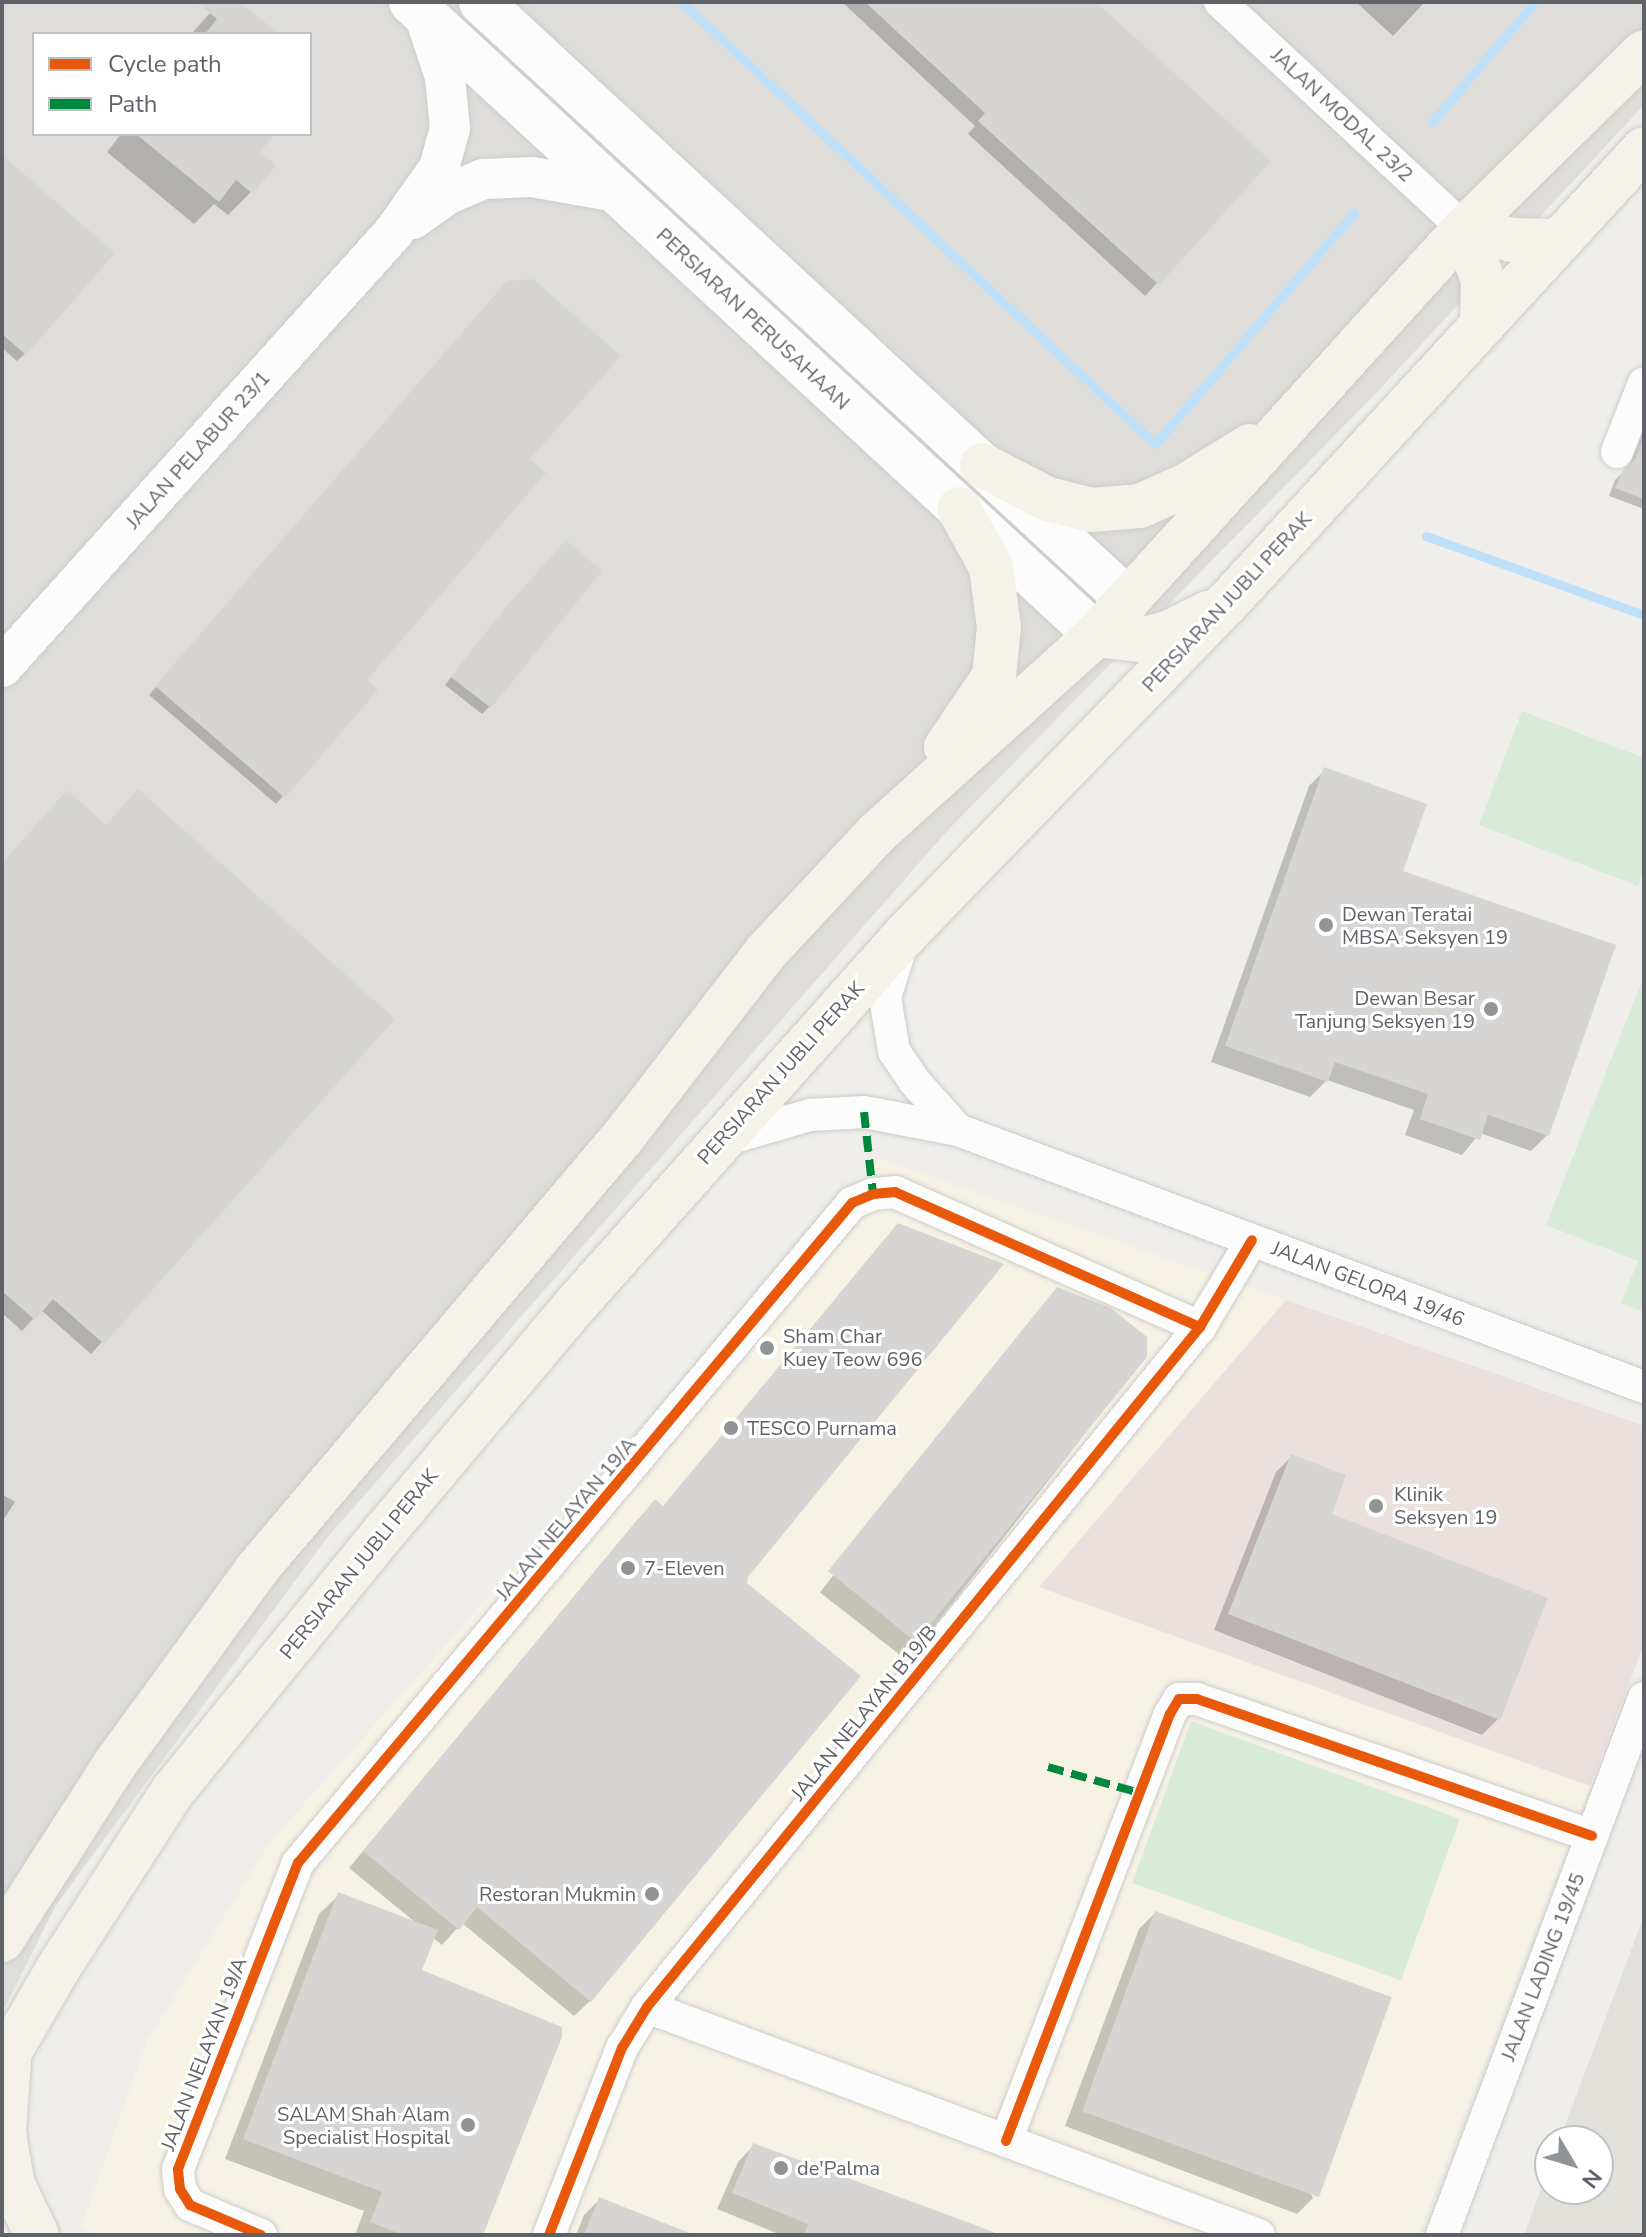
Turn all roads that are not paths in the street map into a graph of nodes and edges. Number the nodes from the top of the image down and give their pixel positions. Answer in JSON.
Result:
{"nodes":[{"id":1,"x":481,"y":2,"type":"edge"},
{"id":2,"x":1220,"y":2,"type":"edge"},
{"id":3,"x":417,"y":8,"type":"edge"},
{"id":4,"x":1644,"y":52,"type":"edge"},
{"id":5,"x":1644,"y":149,"type":"edge"},
{"id":6,"x":616,"y":192,"type":"junction"},
{"id":7,"x":1464,"y":229,"type":"junction"},
{"id":8,"x":393,"y":233,"type":"junction"},
{"id":9,"x":1559,"y":241,"type":"junction"},
{"id":10,"x":1482,"y":325,"type":"junction"},
{"id":11,"x":1644,"y":383,"type":"edge"},
{"id":12,"x":1296,"y":419,"type":"junction"},
{"id":13,"x":1617,"y":452,"type":"dead end"},
{"id":14,"x":982,"y":465,"type":"junction"},
{"id":15,"x":959,"y":509,"type":"junction"},
{"id":16,"x":1226,"y":604,"type":"junction"},
{"id":17,"x":1133,"y":620,"type":"junction"},
{"id":18,"x":1096,"y":635,"type":"junction"},
{"id":19,"x":2,"y":667,"type":"edge"},
{"id":20,"x":1120,"y":715,"type":"junction"},
{"id":21,"x":877,"y":833,"type":"junction"},
{"id":22,"x":904,"y":936,"type":"junction"},
{"id":23,"x":958,"y":1130,"type":"junction"},
{"id":24,"x":718,"y":1142,"type":"junction"},
{"id":25,"x":1252,"y":1240,"type":"junction"},
{"id":26,"x":1200,"y":1327,"type":"junction"},
{"id":27,"x":1644,"y":1387,"type":"edge"},
{"id":28,"x":1644,"y":1698,"type":"edge"},
{"id":29,"x":1592,"y":1836,"type":"junction"},
{"id":30,"x":2,"y":1940,"type":"edge"},
{"id":31,"x":647,"y":2007,"type":"junction"},
{"id":32,"x":6,"y":2056,"type":"edge"},
{"id":33,"x":1006,"y":2141,"type":"junction"},
{"id":34,"x":37,"y":2235,"type":"edge"},
{"id":35,"x":261,"y":2235,"type":"edge"},
{"id":36,"x":549,"y":2235,"type":"edge"},
{"id":37,"x":1259,"y":2235,"type":"edge"},
{"id":38,"x":1442,"y":2235,"type":"edge"}],
"edges":[{"from":1,"to":14,"type":"main road"},
{"from":2,"to":7,"type":"street","name":"JALAN MODAL 23/2"},
{"from":3,"to":6,"type":"main road","name":"PERSIARAN PERUSAHAAN"},
{"from":3,"to":8,"type":"street","name":"JALAN PELABUR 23/1"},
{"from":4,"to":7,"type":"main road"},
{"from":5,"to":9,"type":"main road","name":"PERSIARAN JUBLI PERAK"},
{"from":6,"to":8,"type":"street","name":"JALAN PELABUR 23/1"},
{"from":6,"to":15,"type":"main road","name":"PERSIARAN PERUSAHAAN"},
{"from":7,"to":9,"type":"main road"},
{"from":7,"to":10,"type":"main road"},
{"from":7,"to":12,"type":"main road"},
{"from":8,"to":19,"type":"street","name":"JALAN PELABUR 23/1"},
{"from":9,"to":10,"type":"main road","name":"PERSIARAN JUBLI PERAK"},
{"from":10,"to":16,"type":"main road","name":"PERSIARAN JUBLI PERAK"},
{"from":11,"to":13,"type":"street"},
{"from":12,"to":14,"type":"main road"},
{"from":12,"to":17,"type":"main road"},
{"from":14,"to":17,"type":"main road"},
{"from":15,"to":18,"type":"main road","name":"PERSIARAN PERUSAHAAN"},
{"from":15,"to":21,"type":"main road"},
{"from":16,"to":17,"type":"main road"},
{"from":16,"to":20,"type":"main road","name":"PERSIARAN JUBLI PERAK"},
{"from":17,"to":18,"type":"main road"},
{"from":17,"to":20,"type":"main road"},
{"from":18,"to":21,"type":"main road"},
{"from":20,"to":22,"type":"main road","name":"PERSIARAN JUBLI PERAK"},
{"from":21,"to":30,"type":"main road"},
{"from":22,"to":23,"type":"street","name":"JALAN GELORA 19/46"},
{"from":22,"to":24,"type":"main road","name":"PERSIARAN JUBLI PERAK"},
{"from":23,"to":24,"type":"street","name":"JALAN GELORA 19/46"},
{"from":23,"to":25,"type":"street","name":"JALAN GELORA 19/46"},
{"from":24,"to":32,"type":"main road","name":"PERSIARAN JUBLI PERAK"},
{"from":25,"to":26,"type":"street","name":"JALAN NELAYAN B19/B"},
{"from":25,"to":27,"type":"street","name":"JALAN GELORA 19/46"},
{"from":26,"to":31,"type":"street","name":"JALAN NELAYAN B19/B"},
{"from":26,"to":35,"type":"street","name":"JALAN NELAYAN 19/A"},
{"from":28,"to":29,"type":"street","name":"JALAN LADING 19/45"},
{"from":29,"to":33,"type":"street"},
{"from":29,"to":38,"type":"street","name":"JALAN LADING 19/45"},
{"from":31,"to":33,"type":"street"},
{"from":31,"to":36,"type":"street","name":"JALAN NELAYAN B19/B"},
{"from":32,"to":34,"type":"main road"},
{"from":33,"to":37,"type":"street"}]}
